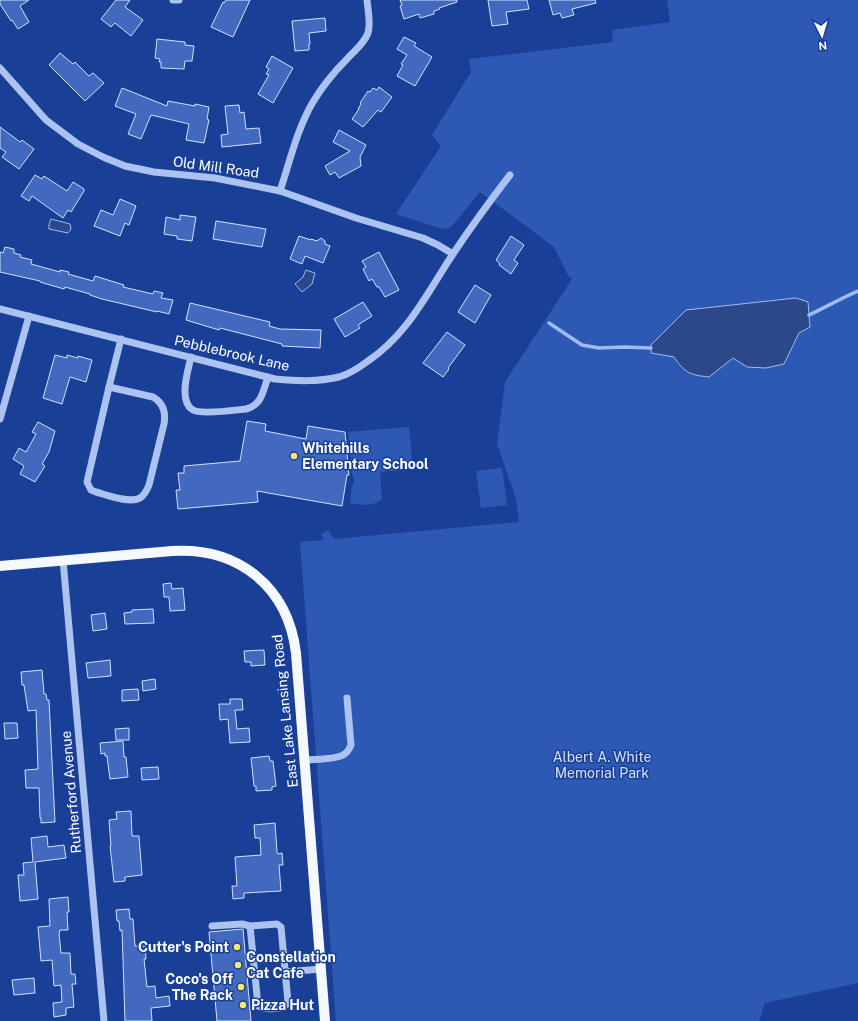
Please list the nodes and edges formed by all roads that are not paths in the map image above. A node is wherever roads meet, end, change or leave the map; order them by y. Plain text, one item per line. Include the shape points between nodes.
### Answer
1 (173, 0) edge
2 (179, 0) edge
3 (367, 0) edge
4 (0, 68) edge
5 (510, 175) dead end
6 (280, 191) junction
7 (453, 254) junction
8 (0, 308) edge
9 (29, 316) junction
10 (121, 339) junction
11 (191, 357) junction
12 (268, 377) junction
13 (110, 387) junction
14 (0, 419) edge
15 (63, 560) junction
16 (0, 566) edge
17 (347, 698) dead end
18 (304, 760) junction
19 (212, 926) dead end
20 (250, 926) junction
21 (320, 956) junction
22 (284, 959) junction
23 (321, 969) junction
24 (285, 972) junction
25 (104, 1021) edge
26 (325, 1021) edge

1 - 2 street
3 - 6 street via 370,20 368,33 362,44 337,70 313,103 300,130
4 - 6 street, Old Mill Road via 46,120 78,144 103,157 125,166 154,172 214,178
5 - 7 street, Pebblebrook Lane
6 - 7 street, Old Mill Road via 423,238
7 - 12 street, Pebblebrook Lane via 428,295 400,333 359,367 340,376 319,380 296,381
8 - 9 street, Pebblebrook Lane
9 - 10 street, Pebblebrook Lane
9 - 14 street
10 - 11 street, Pebblebrook Lane
10 - 13 street
11 - 12 street, Pebblebrook Lane
11 - 12 street via 185,392 186,400 194,411 252,408 262,397
13 - 13 street via 87,482 88,487 96,492 133,500 140,498 149,485 165,415 158,400 153,397
15 - 16 main road, East Lake Lansing Road
15 - 18 main road, East Lake Lansing Road via 198,551 228,558 254,573 276,597 292,629
15 - 25 street, Rutherford Avenue
17 - 18 street via 351,745 348,751 338,757
18 - 21 main road, East Lake Lansing Road
19 - 20 street
20 - 22 street via 280,925
20 - 24 street via 258,1006 264,1009 287,1005
21 - 22 street
21 - 23 main road, East Lake Lansing Road
22 - 24 street
23 - 24 street
23 - 26 main road, East Lake Lansing Road

